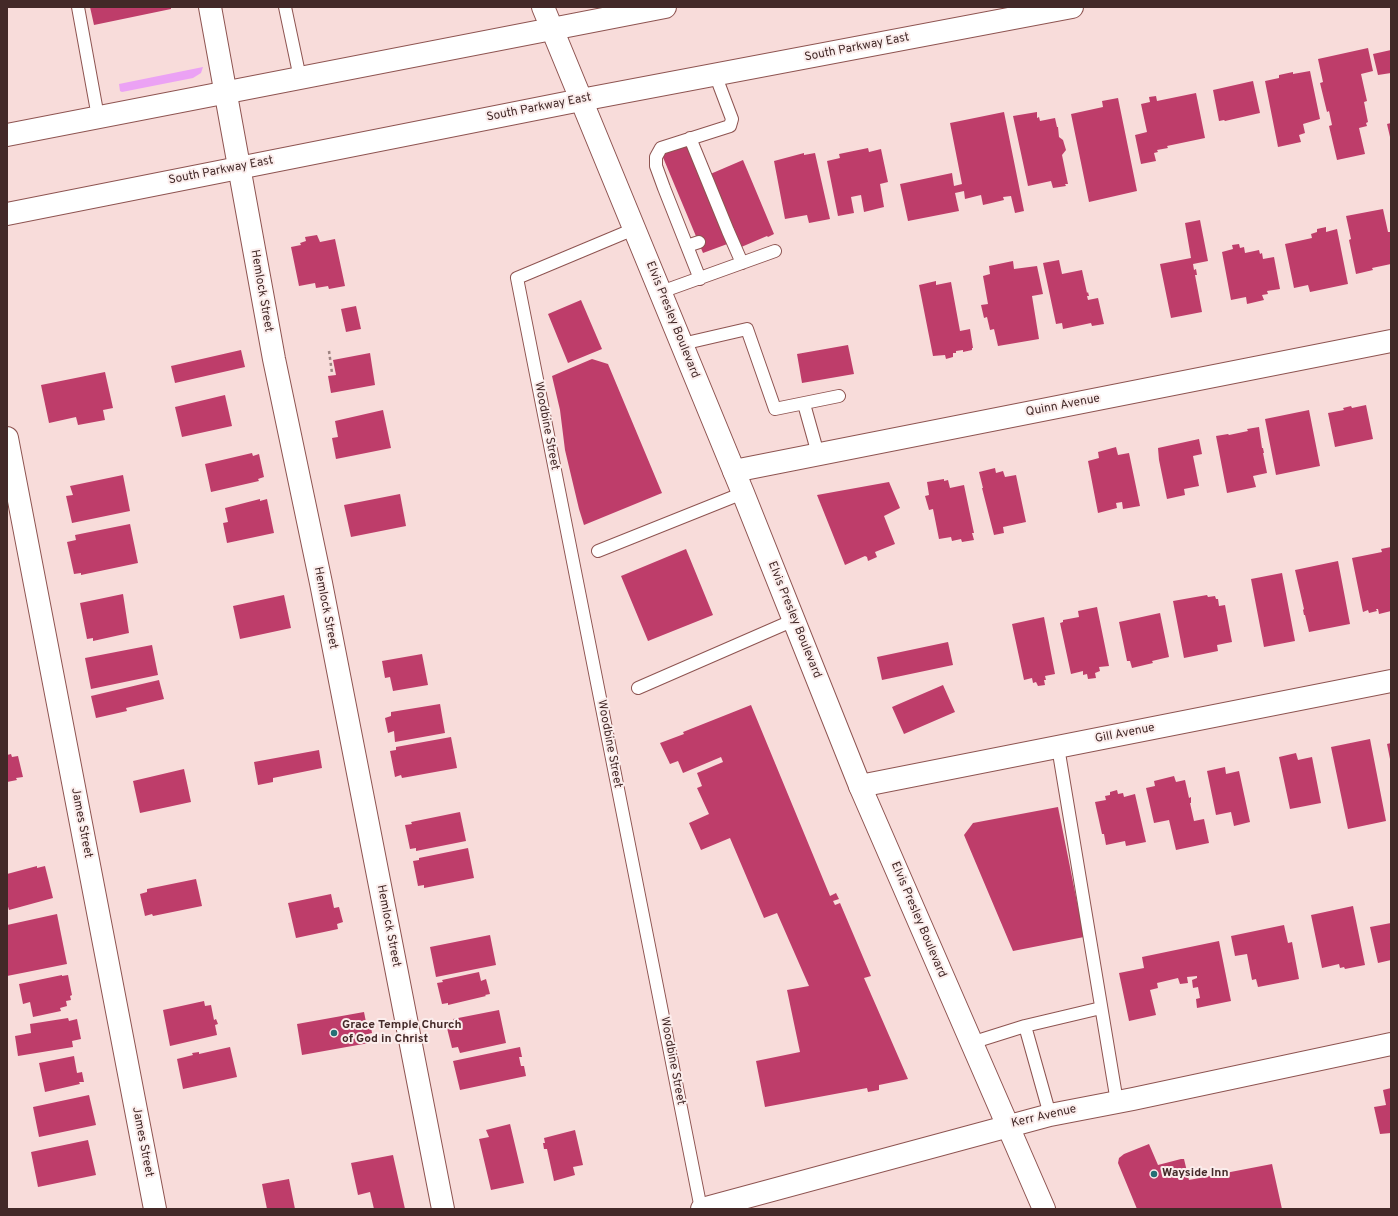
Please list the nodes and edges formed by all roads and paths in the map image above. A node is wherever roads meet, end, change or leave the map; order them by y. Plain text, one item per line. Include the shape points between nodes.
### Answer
1 (78, 7) edge
2 (210, 7) edge
3 (285, 7) edge
4 (543, 7) edge
5 (665, 7) edge
6 (1072, 7) edge
7 (551, 28) junction
8 (715, 74) junction
9 (300, 78) junction
10 (226, 92) junction
11 (581, 100) junction
12 (98, 117) junction
13 (7, 135) edge
14 (690, 138) junction
15 (239, 167) junction
16 (7, 214) edge
17 (634, 229) junction
18 (775, 251) dead end
19 (742, 263) junction
20 (700, 278) junction
21 (661, 292) junction
22 (1391, 341) edge
23 (682, 344) junction
24 (329, 351) dead end
25 (332, 373) dead end
26 (839, 396) dead end
27 (804, 404) junction
28 (7, 438) edge
29 (818, 454) junction
30 (734, 471) junction
31 (743, 493) junction
32 (598, 551) dead end
33 (794, 620) junction
34 (1391, 681) edge
35 (638, 688) dead end
36 (1058, 747) junction
37 (860, 786) junction
38 (1102, 1008) junction
39 (1025, 1026) junction
40 (971, 1043) junction
41 (1391, 1044) edge
42 (1117, 1102) junction
43 (1050, 1114) junction
44 (1006, 1125) junction
45 (155, 1209) edge
46 (443, 1209) edge
47 (701, 1209) edge
48 (1044, 1209) edge

1 - 12 lane
2 - 10 street, Hemlock Street
3 - 9 lane
4 - 7 street, Elvis Presley Boulevard
5 - 7 street
6 - 8 street, South Parkway East
7 - 9 street
7 - 11 street, Elvis Presley Boulevard
8 - 11 street, South Parkway East
8 - 14 lane via 732,119 730,126
9 - 10 street
10 - 12 street
10 - 15 street, Hemlock Street
11 - 15 street, South Parkway East
11 - 17 street, Elvis Presley Boulevard
12 - 13 street
14 - 19 lane via 726,232
14 - 20 lane via 661,148 656,157 656,166 669,186 693,244
15 - 16 street, South Parkway East
15 - 46 street, Hemlock Street via 274,359
17 - 21 street, Elvis Presley Boulevard
17 - 47 lane, Woodbine Street via 517,278
18 - 19 lane
19 - 20 lane
20 - 21 lane
21 - 23 street, Elvis Presley Boulevard
22 - 29 street, Quinn Avenue
23 - 27 lane via 747,329 775,409
23 - 30 street, Elvis Presley Boulevard
24 - 25 path
26 - 27 lane
27 - 29 lane
28 - 45 street, James Street
29 - 30 street, Quinn Avenue
30 - 31 street, Elvis Presley Boulevard
31 - 32 lane
31 - 33 street, Elvis Presley Boulevard
33 - 35 lane
33 - 37 street, Elvis Presley Boulevard
34 - 36 street, Gill Avenue
36 - 37 street, Gill Avenue
36 - 38 lane
37 - 40 street, Elvis Presley Boulevard
38 - 39 lane
38 - 42 lane
39 - 40 lane
39 - 43 lane
40 - 44 street, Elvis Presley Boulevard
41 - 42 street, Kerr Avenue
42 - 43 street, Kerr Avenue
43 - 44 street, Kerr Avenue
44 - 47 street, Kerr Avenue
44 - 48 street, Elvis Presley Boulevard

